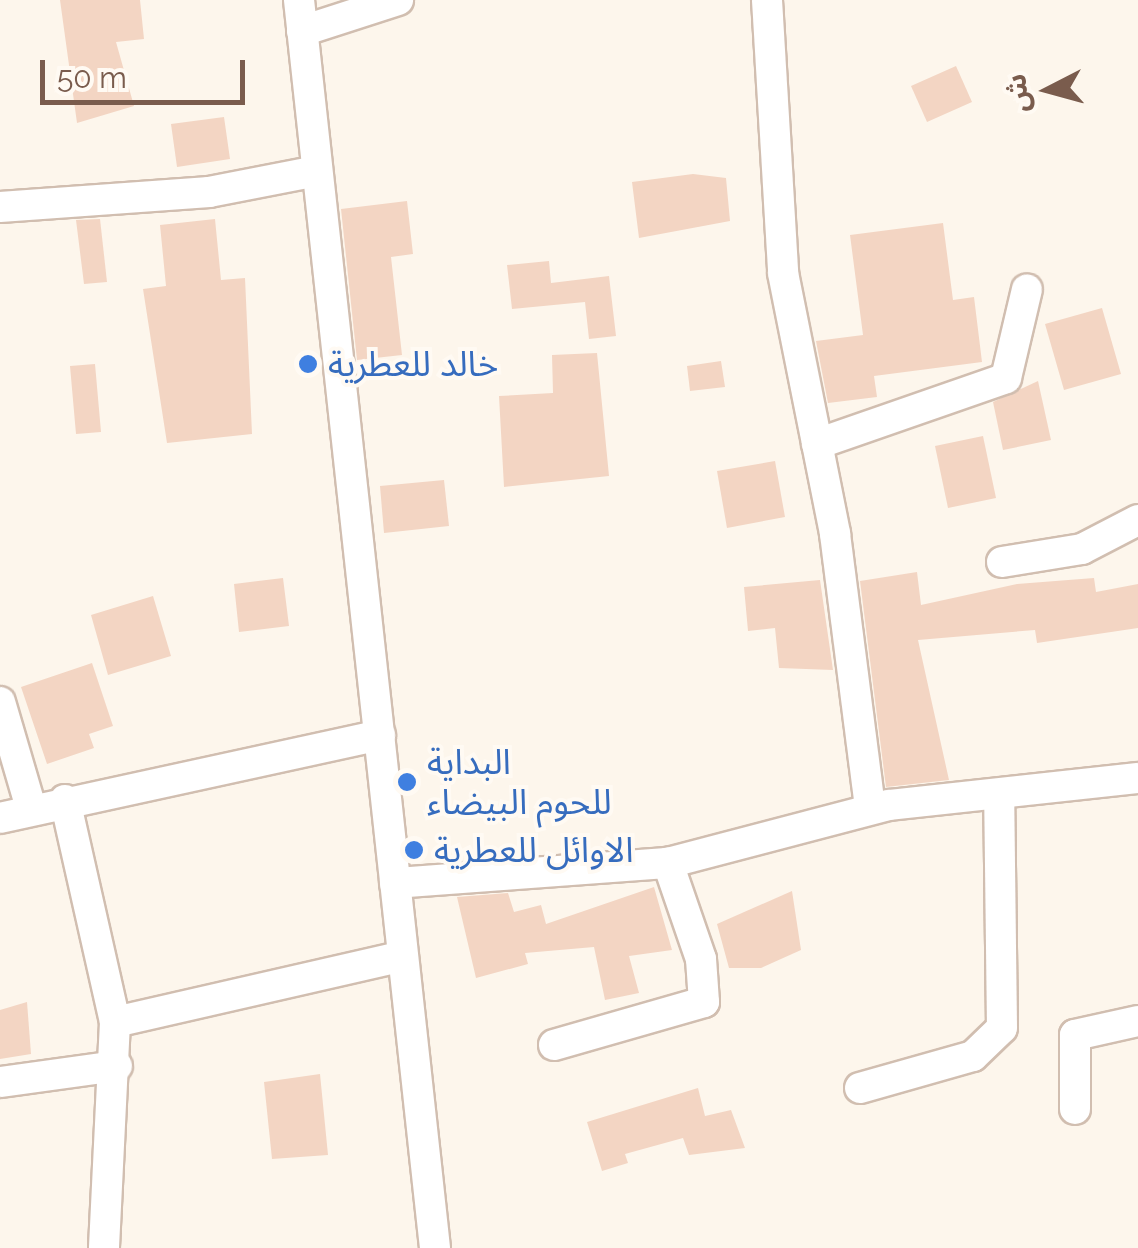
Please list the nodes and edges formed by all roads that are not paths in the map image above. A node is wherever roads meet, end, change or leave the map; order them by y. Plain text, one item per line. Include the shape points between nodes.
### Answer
1 (300, 0) edge
2 (398, 0) edge
3 (767, 0) edge
4 (302, 31) junction
5 (317, 171) junction
6 (0, 206) edge
7 (1027, 288) dead end
8 (818, 444) junction
9 (1138, 520) edge
10 (1002, 562) dead end
11 (0, 702) edge
12 (380, 735) junction
13 (1138, 778) edge
14 (999, 794) junction
15 (65, 800) junction
16 (31, 808) junction
17 (870, 809) junction
18 (0, 818) edge
19 (668, 863) junction
20 (395, 883) junction
21 (404, 956) junction
22 (1138, 1021) edge
23 (115, 1022) junction
24 (554, 1044) dead end
25 (117, 1066) junction
26 (0, 1082) edge
27 (860, 1088) dead end
28 (1075, 1108) dead end
29 (104, 1248) edge
30 (436, 1248) edge

1 - 4 street
2 - 4 street
3 - 8 street via 784,273
4 - 5 street
5 - 6 street via 209,192
5 - 12 street
7 - 8 street via 1006,378
8 - 17 street
9 - 10 street via 1082,549
11 - 16 street
12 - 15 street
12 - 20 street
13 - 14 street
14 - 17 street
14 - 27 street via 1002,1028 974,1056
15 - 16 street
15 - 23 street
16 - 18 street
17 - 19 street
19 - 20 street
19 - 24 street via 701,959 704,1002
20 - 21 street
21 - 23 street
21 - 30 street
22 - 28 street via 1075,1035
23 - 25 street
25 - 26 street
25 - 29 street

